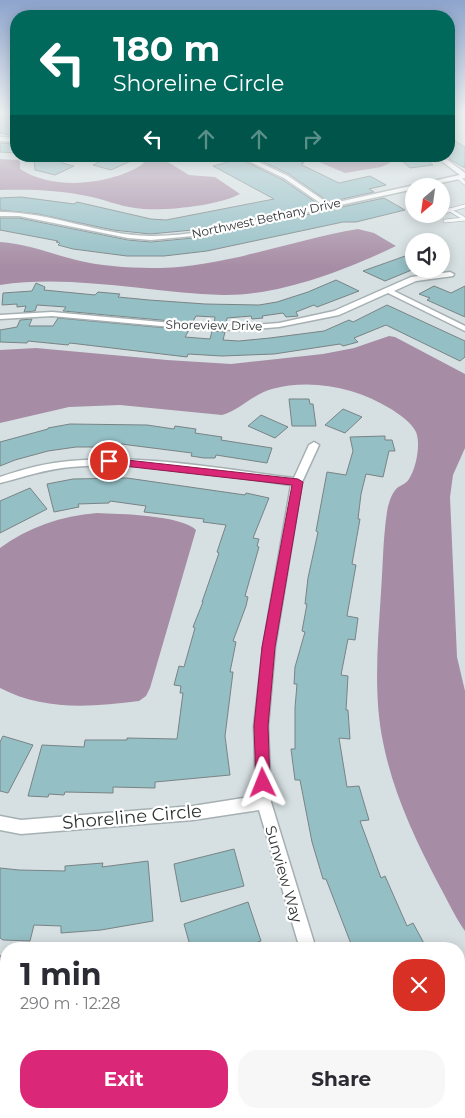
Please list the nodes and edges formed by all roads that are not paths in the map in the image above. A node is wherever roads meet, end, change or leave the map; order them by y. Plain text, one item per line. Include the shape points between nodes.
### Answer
1 (261, 165) edge
2 (449, 165) edge
3 (463, 176) edge
4 (450, 179) edge
5 (465, 183) edge
6 (405, 189) edge
7 (328, 206) junction
8 (465, 206) edge
9 (450, 210) joint
10 (0, 214) edge
11 (465, 219) edge
12 (450, 221) edge
13 (421, 278) edge
14 (389, 291) junction
15 (0, 317) edge
16 (465, 329) edge
17 (314, 445) dead end
18 (0, 480) edge
19 (298, 482) junction
20 (264, 802) junction
21 (0, 823) edge
22 (305, 942) edge

1 - 7 street via 286,177
2 - 3 street
3 - 4 street
3 - 5 lane
6 - 7 street, Northwest Bethany Drive
7 - 10 street, Northwest Bethany Drive via 203,234 152,238 19,214
8 - 9 lane
9 - 11 lane
11 - 12 lane
13 - 14 street, Shoreview Drive
14 - 15 street, Shoreview Drive via 336,313 279,325 242,328 194,327 52,314
14 - 16 street
17 - 19 street, Sunview Way
18 - 19 street via 18,473 62,465 109,461
19 - 20 street, Sunview Way via 268,647 261,726
20 - 21 street, Shoreline Circle via 193,813 21,827
20 - 22 street, Sunview Way

